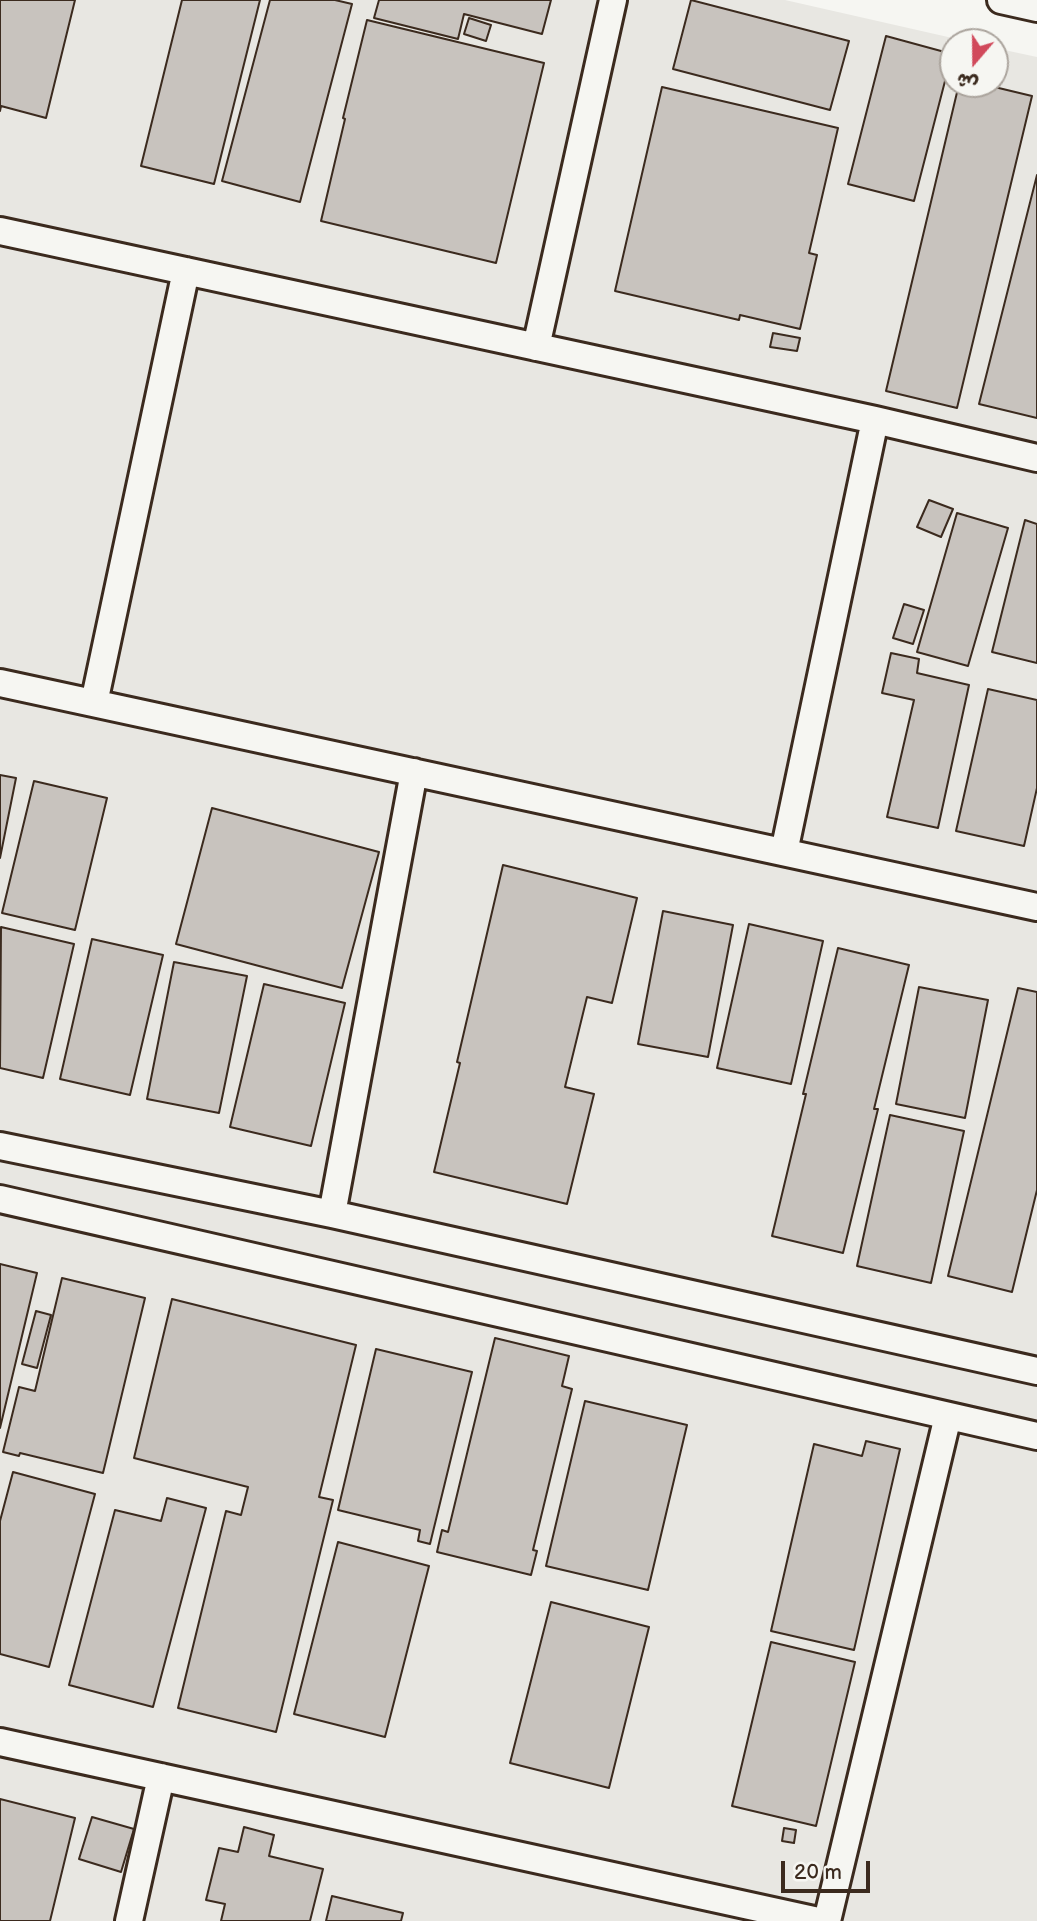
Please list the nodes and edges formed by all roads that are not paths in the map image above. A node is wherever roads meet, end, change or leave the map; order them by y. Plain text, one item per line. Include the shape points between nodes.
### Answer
1 (613, 0) edge
2 (1001, 0) edge
3 (1037, 8) edge
4 (0, 230) edge
5 (186, 271) junction
6 (536, 347) junction
7 (875, 420) junction
8 (1037, 458) edge
9 (0, 682) edge
10 (94, 703) junction
11 (414, 772) junction
12 (784, 852) junction
13 (1037, 907) edge
14 (0, 1146) edge
15 (0, 1199) edge
16 (332, 1214) junction
17 (1037, 1371) edge
18 (948, 1416) junction
19 (1037, 1436) edge
20 (0, 1742) edge
21 (161, 1777) junction
22 (129, 1921) edge
23 (818, 1921) edge
24 (827, 1921) edge

1 - 6 street
2 - 3 street
4 - 5 street
5 - 6 street
5 - 10 street
6 - 7 street
7 - 8 street
7 - 12 street
9 - 10 street
10 - 11 street
11 - 12 street
11 - 16 street
12 - 13 street
14 - 16 street
15 - 18 street
16 - 17 street
18 - 19 street
18 - 24 street
20 - 21 street
21 - 22 street
21 - 23 street

